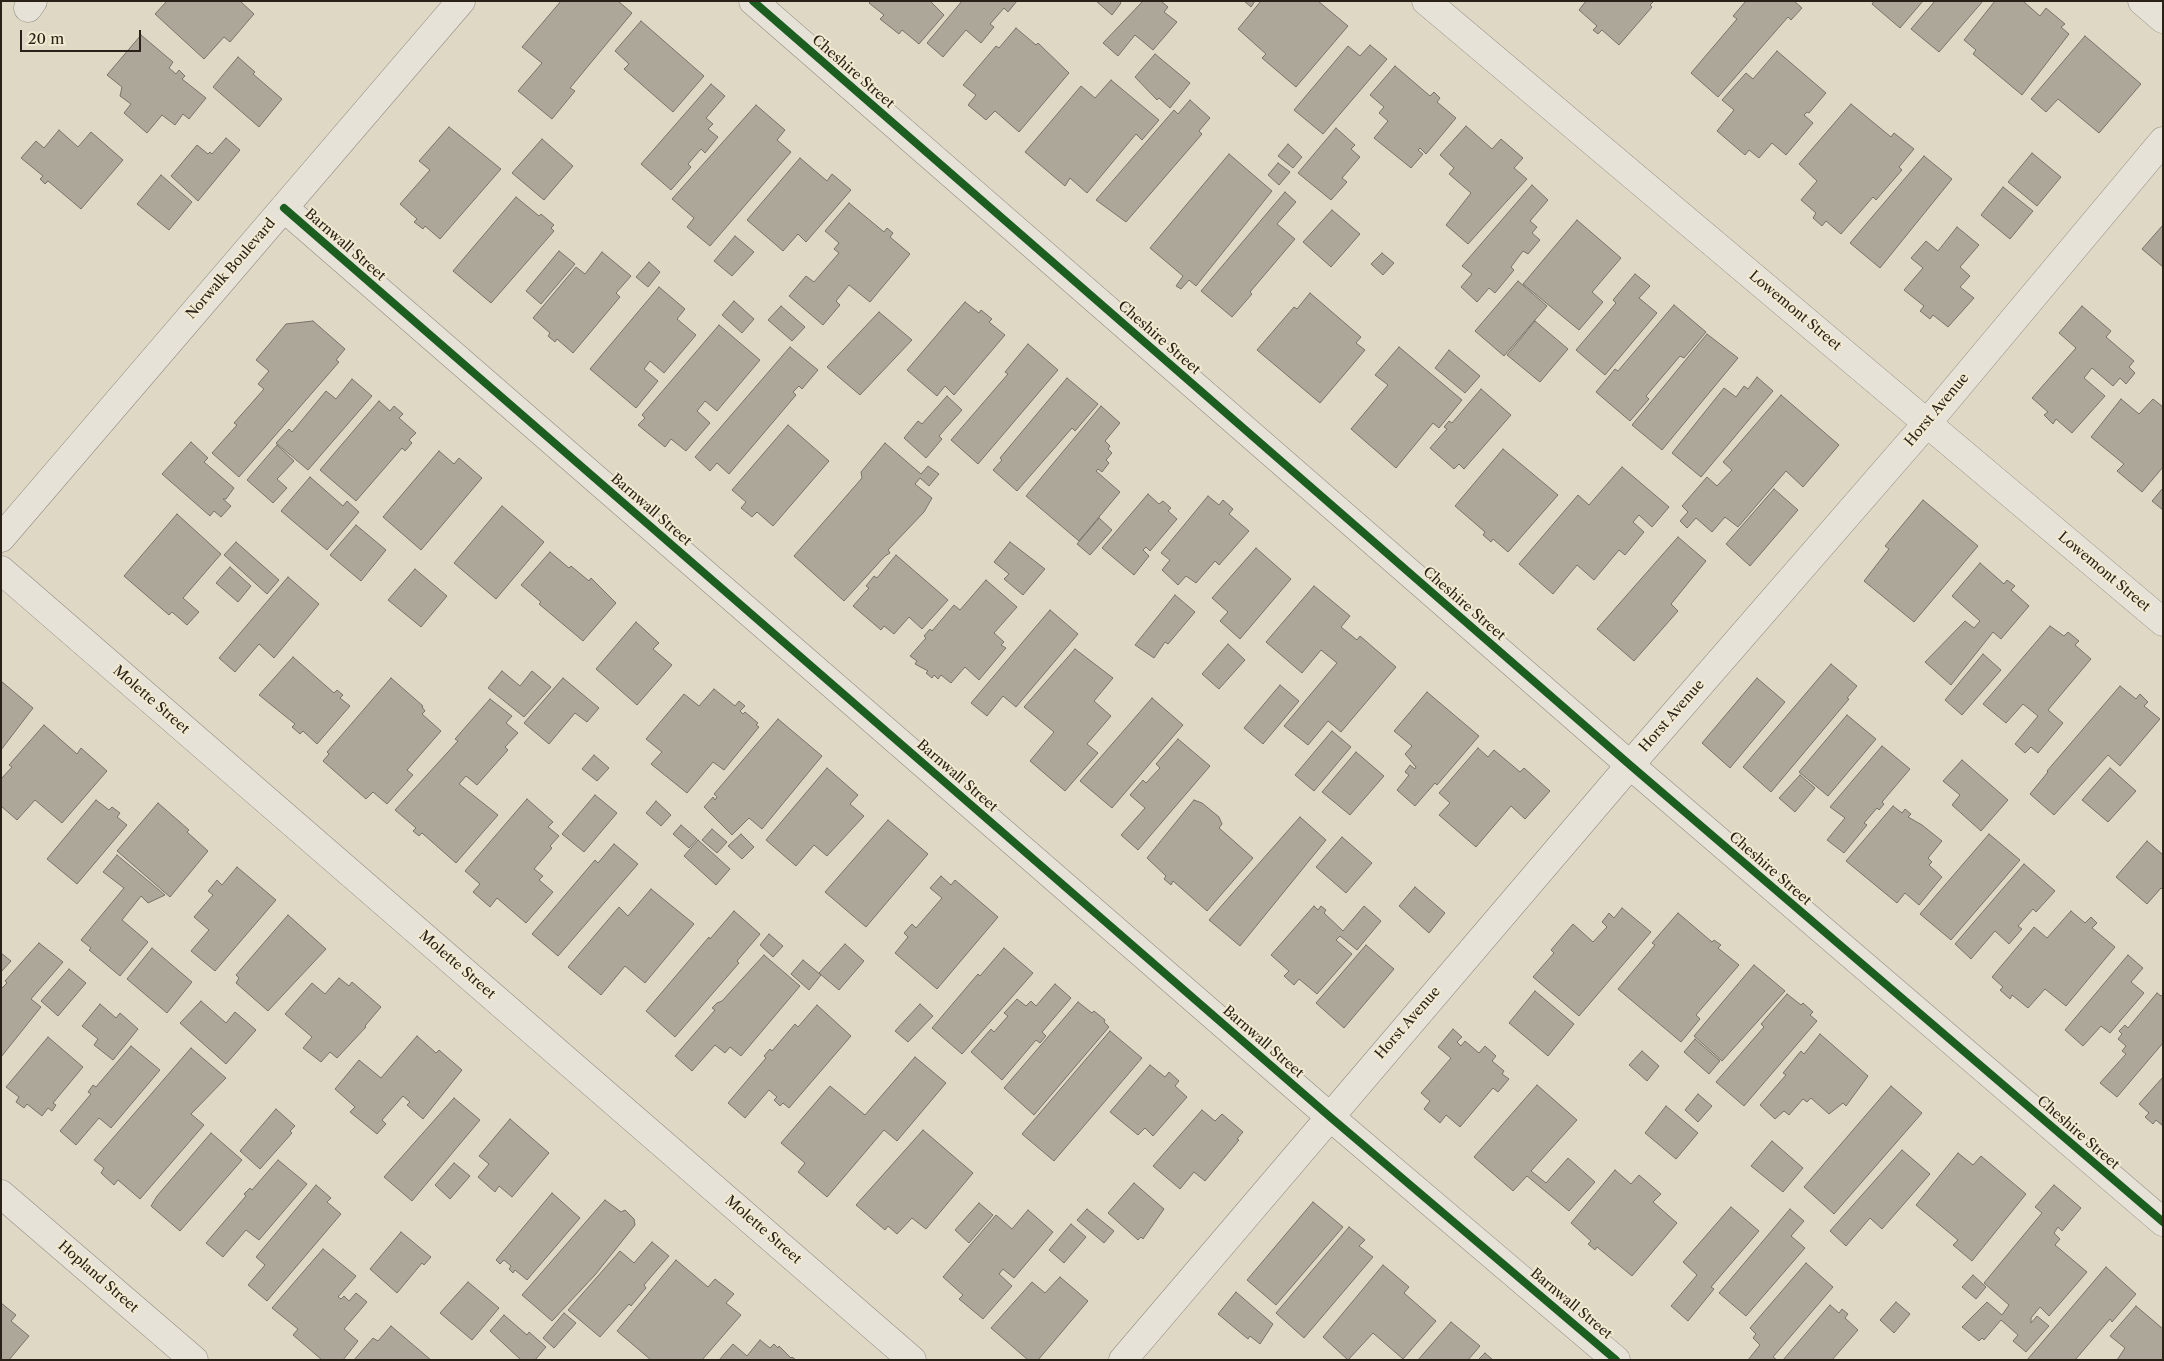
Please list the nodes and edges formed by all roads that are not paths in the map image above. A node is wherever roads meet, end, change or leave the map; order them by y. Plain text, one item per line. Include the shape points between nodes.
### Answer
1 (461, 1) edge
2 (753, 1) edge
3 (1426, 1) edge
4 (2142, 1) edge
5 (2163, 19) edge
6 (2163, 141) edge
7 (284, 208) junction
8 (1928, 422) junction
9 (1, 538) edge
10 (1, 570) edge
11 (2163, 622) edge
12 (1630, 765) junction
13 (1329, 1116) junction
14 (1, 1194) edge
15 (2163, 1222) edge
16 (176, 1354) edge
17 (912, 1360) edge
18 (1123, 1360) edge
19 (1616, 1360) edge

1 - 7 street, Norwalk Boulevard
2 - 12 street, Cheshire Street
3 - 8 street, Lowemont Street
4 - 5 street
6 - 8 street, Horst Avenue
7 - 9 street, Norwalk Boulevard
7 - 13 street, Barnwall Street
8 - 11 street, Lowemont Street
8 - 12 street, Horst Avenue
10 - 17 street, Molette Street
12 - 13 street, Horst Avenue
12 - 15 street, Cheshire Street
13 - 18 street, Horst Avenue
13 - 19 street, Barnwall Street
14 - 16 street, Hopland Street

